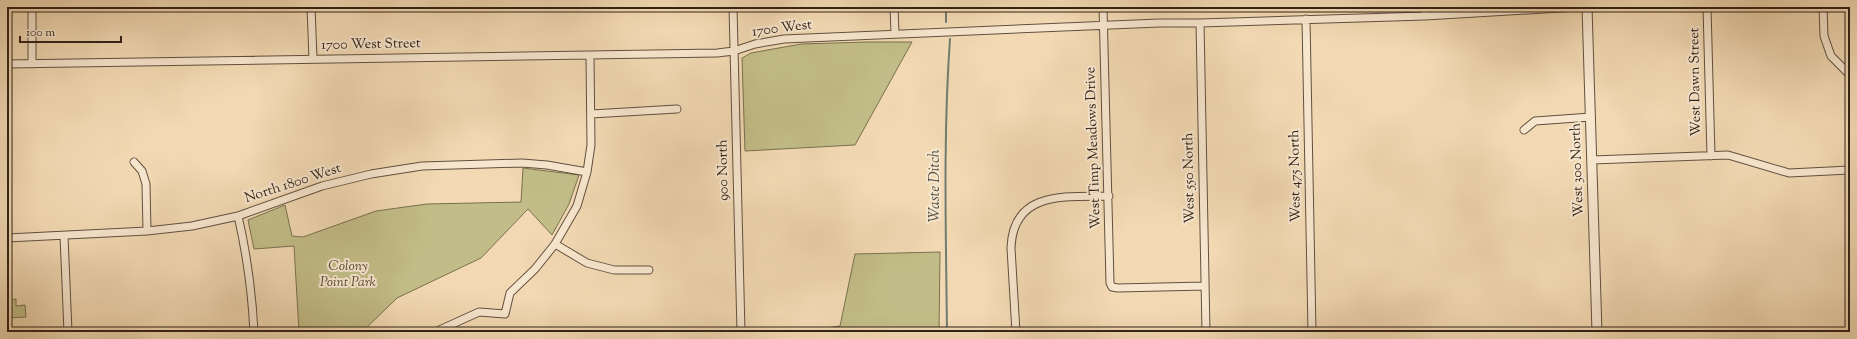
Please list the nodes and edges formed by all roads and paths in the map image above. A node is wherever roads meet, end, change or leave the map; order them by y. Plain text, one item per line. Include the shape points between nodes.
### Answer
1 (32, 7) edge
2 (311, 7) edge
3 (733, 7) edge
4 (894, 7) edge
5 (1103, 7) edge
6 (1424, 7) edge
7 (1577, 7) edge
8 (1587, 7) edge
9 (1707, 7) edge
10 (1823, 7) edge
11 (1425, 16) junction
12 (1306, 20) junction
13 (1200, 23) junction
14 (1104, 25) junction
15 (895, 34) junction
16 (734, 51) junction
17 (590, 56) junction
18 (313, 59) junction
19 (7, 64) edge
20 (32, 64) junction
21 (1850, 75) edge
22 (677, 109) dead end
23 (591, 114) junction
24 (1591, 117) junction
25 (1524, 130) dead end
26 (1711, 156) junction
27 (1592, 160) junction
28 (134, 162) dead end
29 (1850, 170) edge
30 (587, 172) junction
31 (1108, 196) junction
32 (238, 216) junction
33 (147, 232) junction
34 (64, 236) junction
35 (7, 238) edge
36 (555, 244) junction
37 (649, 270) dead end
38 (1205, 286) junction
39 (68, 332) edge
40 (254, 332) edge
41 (435, 332) edge
42 (741, 332) edge
43 (1016, 332) edge
44 (1206, 332) edge
45 (1312, 332) edge
46 (1597, 332) edge

1 - 20 street
2 - 18 street
3 - 16 street, 900 North
4 - 15 street
5 - 14 street, West Timp Meadows Drive
6 - 11 street
7 - 11 street, 1700 West
8 - 24 street, West 300 North
9 - 26 street, West Dawn Street
10 - 21 street via 1824,36 1831,56
11 - 12 street, 1700 West
12 - 13 street, 1700 West
12 - 45 street, West 475 North
13 - 14 street, 1700 West
13 - 38 street, West 550 North
14 - 15 street, 1700 West
14 - 31 street, West Timp Meadows Drive
15 - 16 street, 1700 West via 784,39
16 - 17 street, 1700 West Street via 717,54
16 - 42 street, 900 North
17 - 18 street, 1700 West Street
17 - 23 street
18 - 20 street, 1700 West Street
19 - 20 street, 1700 West Street
22 - 23 street
23 - 30 street via 591,144
24 - 25 street via 1535,120
24 - 27 street, West 300 North
26 - 27 street
26 - 29 street via 1728,155 1789,173
27 - 46 street, West 300 North
28 - 33 street via 142,171 146,184
30 - 32 street, North 1800 West via 522,163 422,166 371,174 322,186
30 - 36 street via 577,206
31 - 38 street, West Timp Meadows Drive via 1112,287
31 - 43 street via 1052,198 1036,203 1022,214 1012,237
32 - 33 street, North 1800 West
32 - 40 street via 246,251
33 - 34 street, North 1800 West
34 - 35 street, North 1800 West
34 - 39 street
36 - 37 street via 587,263 614,270
36 - 41 street via 535,269 510,293 505,314 479,312
38 - 44 street, West 550 North

